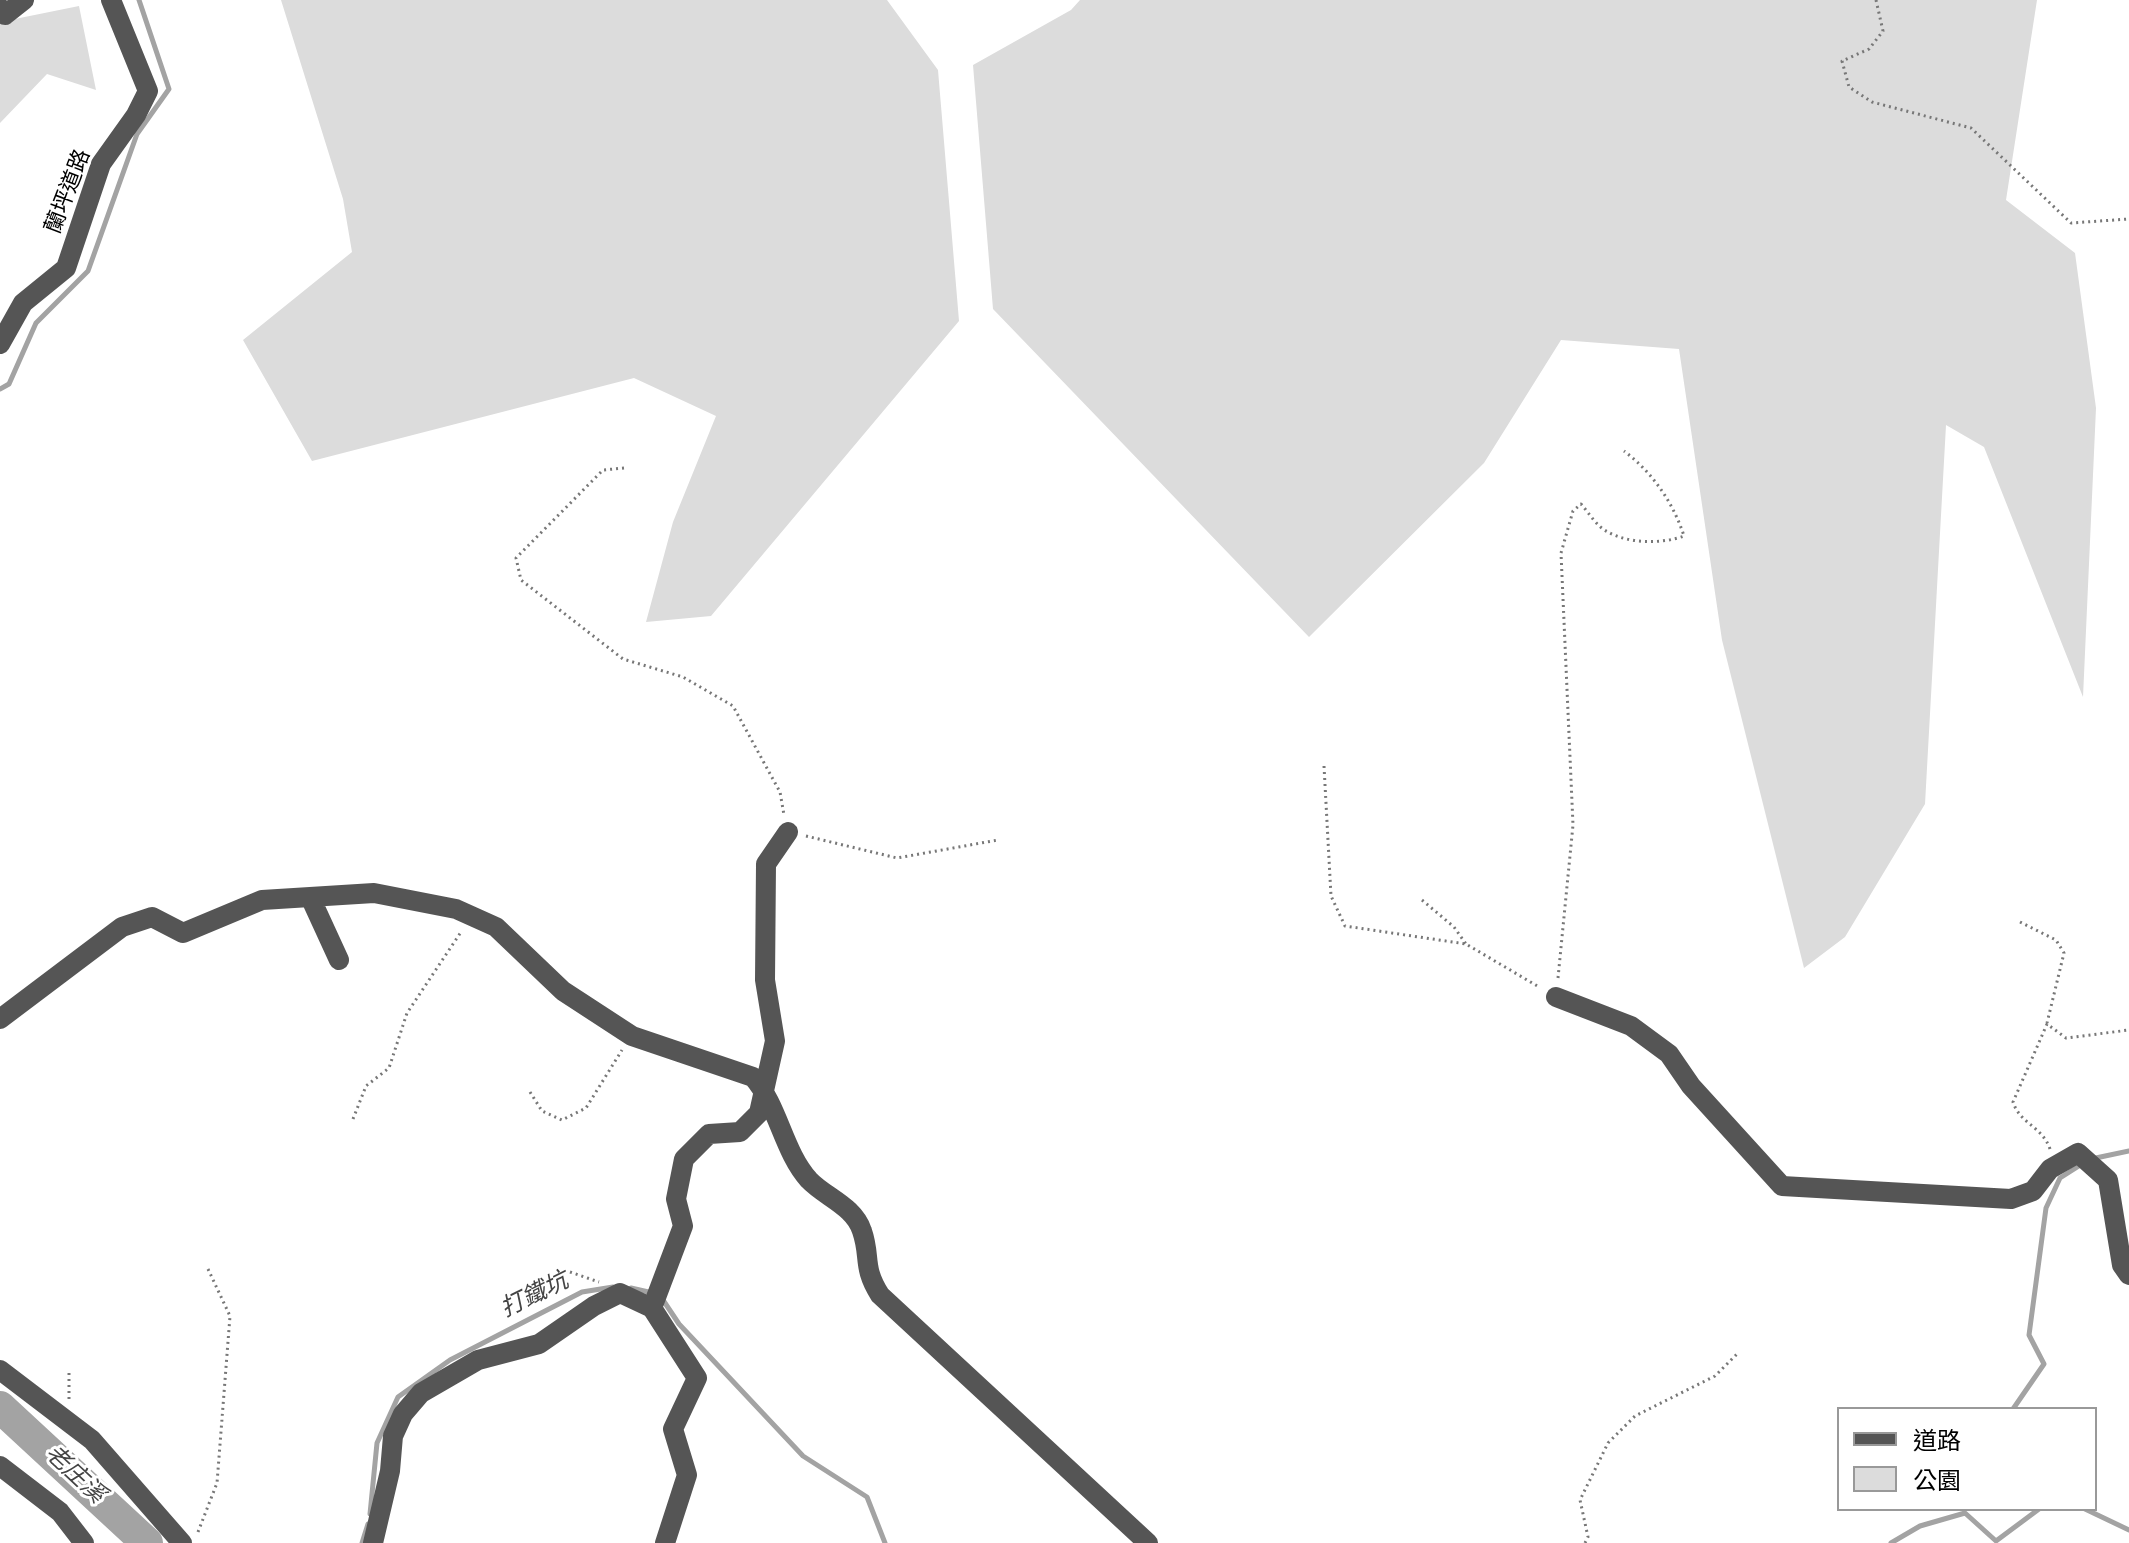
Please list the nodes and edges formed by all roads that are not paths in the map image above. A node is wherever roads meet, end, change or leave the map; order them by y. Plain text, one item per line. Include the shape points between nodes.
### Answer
1 (24, 0) edge
2 (111, 0) edge
3 (0, 8) edge
4 (0, 344) edge
5 (788, 832) road end
6 (311, 899) junction
7 (339, 960) dead end
8 (1556, 997) road end
9 (0, 1019) edge
10 (766, 1092) junction
11 (2129, 1275) edge
12 (652, 1308) junction
13 (0, 1370) edge
14 (0, 1466) edge
15 (84, 1543) edge
16 (182, 1543) edge
17 (373, 1543) edge
18 (665, 1543) edge
19 (1148, 1543) edge

1 - 3 street via 5,15
2 - 4 street, 蘭坪道路 via 148,91 101,164 66,268 23,303
5 - 10 street via 766,864 765,980 775,1041
6 - 7 street
6 - 9 street via 262,900 183,933 152,917 122,927
6 - 10 street via 374,893 456,909 496,927 563,991 632,1036 753,1077
8 - 11 street via 1631,1026 1669,1054 1691,1086 1782,1186 2011,1199 2033,1191 2055,1166 2078,1153 2108,1180 2122,1265
10 - 12 street via 759,1113 740,1132 709,1134 684,1159 676,1199 683,1226
10 - 19 street via 808,1179 862,1229 868,1275 880,1295
12 - 17 street via 620,1293 539,1344 478,1360 421,1393 393,1436
12 - 18 street via 697,1378 673,1429 687,1475
13 - 16 street via 92,1440
14 - 15 street via 60,1512

